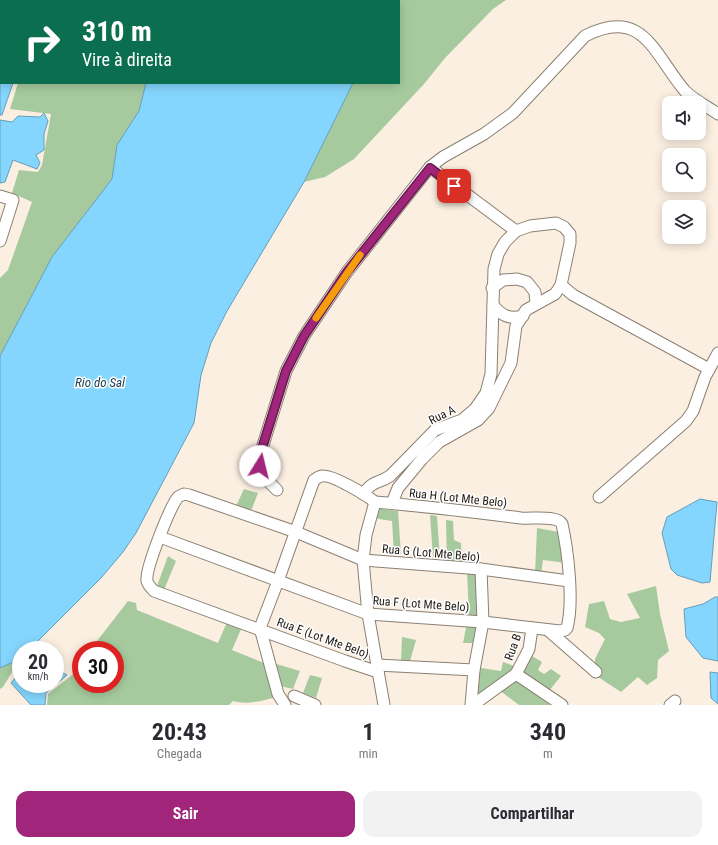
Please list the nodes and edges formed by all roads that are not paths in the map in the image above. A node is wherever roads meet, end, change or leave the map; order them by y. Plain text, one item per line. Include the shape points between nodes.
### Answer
1 (718, 114) edge
2 (430, 168) junction
3 (0, 196) edge
4 (516, 231) junction
5 (0, 242) edge
6 (561, 285) junction
7 (492, 288) junction
8 (536, 304) junction
9 (493, 305) junction
10 (509, 319) junction
11 (493, 326) junction
12 (718, 353) edge
13 (709, 369) junction
14 (384, 480) junction
15 (398, 488) junction
16 (277, 490) dead end
17 (363, 494) junction
18 (599, 497) dead end
19 (375, 502) junction
20 (392, 503) junction
21 (296, 532) junction
22 (160, 537) junction
23 (363, 560) junction
24 (481, 570) junction
25 (278, 581) junction
26 (569, 581) junction
27 (368, 614) junction
28 (483, 622) junction
29 (260, 628) junction
30 (532, 628) junction
31 (549, 631) junction
32 (377, 669) junction
33 (474, 670) junction
34 (596, 672) dead end
35 (516, 674) junction
36 (294, 696) dead end
37 (284, 705) edge
38 (315, 705) edge
39 (384, 705) edge
40 (472, 705) edge
41 (562, 705) edge

1 - 2 street via 687,93 648,40 635,30 615,26 598,29 585,36 513,113
2 - 4 street
2 - 16 street via 347,272 304,336 286,371 259,458 261,474
3 - 5 street via 13,200
4 - 6 street via 530,226 556,223 570,234
4 - 7 street, Rua A via 498,254
6 - 8 street via 555,294
6 - 13 street via 573,295
7 - 8 street via 503,280 517,279 527,282 534,292
7 - 9 street, Rua A
8 - 10 street via 526,310 523,316
9 - 10 street
9 - 11 street, Rua A
10 - 11 street
10 - 15 street, Rua A via 511,362 488,408 478,420 439,442
11 - 14 street, Rua A via 492,374 486,393 475,409 462,420 435,430
12 - 13 street
13 - 18 street via 693,411 686,421
14 - 15 street
14 - 17 street, Rua A via 370,484
15 - 20 street, Rua A
17 - 19 street
17 - 21 street via 330,477 321,476 314,480
19 - 20 street, Rua H (Lot Mte Belo)
19 - 23 street via 366,535
20 - 26 street, Rua H (Lot Mte Belo) via 560,520 563,526
21 - 22 street, Rua G (Lot Mte Belo) via 184,494 174,503
21 - 23 street, Rua G (Lot Mte Belo)
21 - 25 street
22 - 25 street, Rua F (Lot Mte Belo)
22 - 29 street, Rua E (Lot Mte Belo) via 148,572 148,584 154,591
23 - 24 street, Rua G (Lot Mte Belo)
23 - 27 street
24 - 26 street, Rua G (Lot Mte Belo)
24 - 28 street
25 - 27 street, Rua F (Lot Mte Belo)
25 - 29 street
26 - 31 street, Rua F (Lot Mte Belo) via 570,605 566,630
27 - 28 street, Rua F (Lot Mte Belo)
27 - 32 street
28 - 30 street, Rua F (Lot Mte Belo)
28 - 33 street
29 - 32 street, Rua E (Lot Mte Belo) via 345,661
29 - 37 street via 278,694
30 - 31 street, Rua F (Lot Mte Belo)
30 - 35 street, Rua B via 529,649
31 - 34 street
32 - 33 street, Rua E (Lot Mte Belo)
32 - 39 street
33 - 40 street
35 - 40 street
35 - 41 street
36 - 38 street

